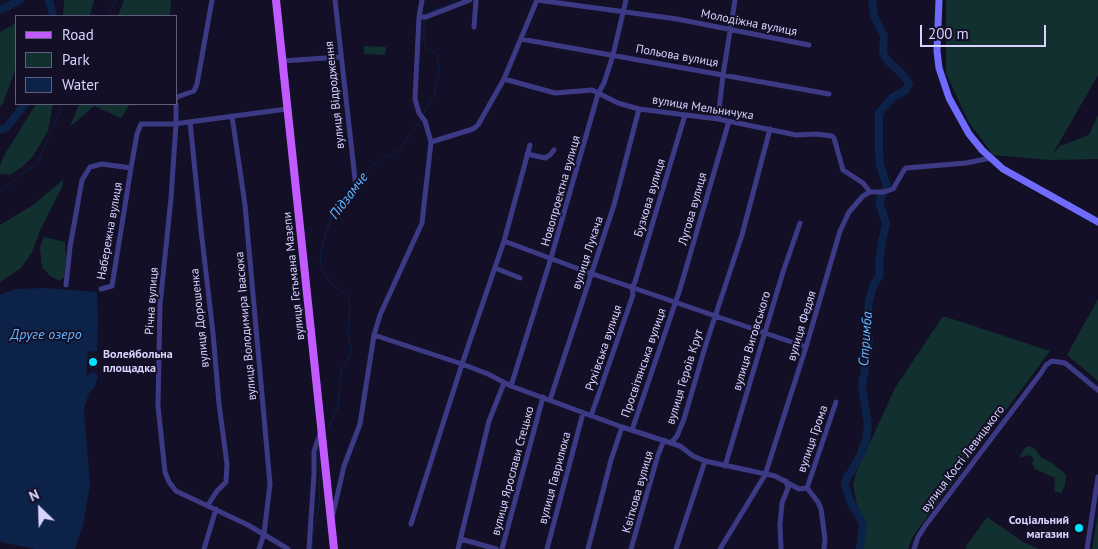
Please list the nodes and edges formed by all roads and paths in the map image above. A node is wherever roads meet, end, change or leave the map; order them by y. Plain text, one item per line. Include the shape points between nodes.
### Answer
1 (212, 0) edge
2 (276, 0) edge
3 (335, 0) edge
4 (422, 0) edge
5 (470, 0) edge
6 (476, 0) edge
7 (537, 0) edge
8 (626, 0) edge
9 (735, 0) edge
10 (939, 0) edge
11 (623, 11) junction
12 (422, 17) junction
13 (474, 27) dead end
14 (730, 29) junction
15 (521, 39) junction
16 (809, 45) dead end
17 (613, 55) junction
18 (340, 57) junction
19 (282, 61) junction
20 (722, 75) junction
21 (504, 79) junction
22 (598, 94) junction
23 (829, 94) dead end
24 (178, 97) edge
25 (176, 105) edge
26 (287, 109) junction
27 (639, 109) junction
28 (685, 115) junction
29 (232, 116) junction
30 (718, 119) junction
31 (729, 121) junction
32 (190, 122) junction
33 (176, 124) junction
34 (770, 129) junction
35 (431, 142) junction
36 (530, 145) dead end
37 (554, 150) dead end
38 (527, 154) junction
39 (991, 158) junction
40 (131, 168) junction
41 (356, 188) dead end
42 (870, 192) junction
43 (800, 222) dead end
44 (1098, 222) edge
45 (504, 241) junction
46 (551, 258) junction
47 (495, 268) junction
48 (592, 273) junction
49 (520, 278) dead end
50 (66, 285) dead end
51 (632, 287) junction
52 (101, 289) dead end
53 (676, 302) junction
54 (715, 315) junction
55 (766, 334) junction
56 (374, 335) junction
57 (806, 347) junction
58 (462, 364) junction
59 (504, 382) junction
60 (511, 386) junction
61 (1098, 390) edge
62 (542, 398) junction
63 (550, 400) junction
64 (836, 402) dead end
65 (582, 413) junction
66 (591, 416) junction
67 (622, 427) junction
68 (321, 430) junction
69 (632, 430) junction
70 (664, 440) junction
71 (671, 443) junction
72 (705, 461) junction
73 (725, 466) junction
74 (765, 474) junction
75 (1098, 477) edge
76 (785, 480) junction
77 (807, 488) junction
78 (208, 505) junction
79 (216, 509) junction
80 (331, 522) junction
81 (411, 524) dead end
82 (264, 534) junction
83 (461, 539) junction
84 (204, 549) edge
85 (260, 549) edge
86 (288, 549) edge
87 (309, 549) edge
88 (334, 549) edge
89 (458, 549) edge
90 (496, 549) edge
91 (502, 549) edge
92 (547, 549) edge
93 (588, 549) edge
94 (632, 549) edge
95 (676, 549) edge
96 (720, 549) edge
97 (781, 549) edge
98 (824, 549) edge
99 (914, 549) edge
100 (1087, 549) edge

1 - 24 street via 197,84 194,90
2 - 19 main road, вулиця Гетьмана Мазепи
3 - 18 street, вулиця Відродження
4 - 12 street
5 - 12 street
6 - 13 street
7 - 11 street, Молодіжна вулиця
7 - 15 street
8 - 11 street, Новопроектна вулиця
9 - 14 street
10 - 39 main road via 937,51 944,84 957,116
11 - 14 street, Молодіжна вулиця
11 - 17 street, Новопроектна вулиця
12 - 35 street via 415,99
14 - 16 street, Молодіжна вулиця
14 - 20 street
15 - 17 street, Польова вулиця
15 - 21 street
17 - 20 street, Польова вулиця
17 - 22 street, Новопроектна вулиця
18 - 19 street
18 - 41 street, вулиця Відродження
19 - 26 main road, вулиця Гетьмана Мазепи
20 - 23 street, Польова вулиця
20 - 30 street
21 - 22 street, вулиця Мельничука via 555,93 592,90
21 - 35 street via 478,125
22 - 27 street, вулиця Мельничука
22 - 46 street, Новопроектна вулиця
25 - 33 street, Річна вулиця
26 - 29 street
26 - 68 main road, вулиця Гетьмана Мазепи
27 - 28 street, вулиця Мельничука
27 - 48 street, вулиця Лукача
28 - 30 street, вулиця Мельничука
28 - 51 street, Бузкова вулиця
29 - 32 street
29 - 82 street, вулиця Володимира Івасюка via 244,205 270,484
30 - 31 street, вулиця Мельничука
31 - 34 street, вулиця Мельничука
31 - 53 street, Лугова вулиця
32 - 33 street
32 - 78 street, вулиця Дорошенка via 227,464 226,482
33 - 40 street, Набережна вулиця via 141,124 136,134
33 - 78 street, Річна вулиця via 160,305 158,406 165,472 169,482 176,491
34 - 42 street, вулиця Мельничука via 796,135 832,136 843,170
34 - 54 street, вулиця Героїв Крут via 747,219
35 - 56 street via 422,223
36 - 38 street
37 - 38 street via 545,158
38 - 45 street
39 - 42 street via 906,168 896,187 884,192
39 - 44 main road via 1003,169
40 - 50 street, Набережна вулиця via 102,164 90,167 82,180
40 - 52 street, Набережна вулиця via 112,286
42 - 57 street, вулиця Федяя via 862,196 849,212 840,231
43 - 55 street, вулиця Виговського
45 - 46 street
45 - 47 street
46 - 48 street
46 - 60 street, Новопроектна вулиця
47 - 49 street
47 - 58 street
48 - 51 street
48 - 63 street, вулиця Лукача
51 - 53 street
51 - 66 street, Рухівська вулиця via 633,295
53 - 54 street
53 - 69 street, Просвітянська вулиця
54 - 55 street
54 - 71 street, вулиця Героїв Крут via 684,419
55 - 57 street
55 - 73 street, вулиця Виговського
56 - 58 street, вулиця Грома
56 - 80 street via 360,424 344,466
57 - 74 street, вулиця Федяя
58 - 59 street, вулиця Грома
58 - 81 street
59 - 60 street, вулиця Грома
59 - 83 street via 489,421
60 - 62 street, вулиця Грома
61 - 99 street, вулиця Кості Левицького via 1065,363 1052,361 1046,365 925,526
62 - 63 street, вулиця Грома
62 - 91 street, вулиця Ярослави Стецько
63 - 65 street, вулиця Грома
64 - 77 street, вулиця Грома
65 - 66 street, вулиця Грома
65 - 92 street, вулиця Гаврилюка
66 - 67 street, вулиця Грома
67 - 69 street, вулиця Грома
67 - 93 street
68 - 80 main road, вулиця Гетьмана Мазепи
68 - 87 street via 314,451
69 - 70 street, вулиця Грома
70 - 71 street, вулиця Грома
70 - 94 street, Квіткова вулиця
71 - 72 street, вулиця Грома
72 - 73 street, вулиця Грома
72 - 95 street
73 - 74 street, вулиця Грома
74 - 76 street, вулиця Грома
74 - 96 street, вулиця Федяя
75 - 100 street
76 - 77 street, вулиця Грома via 799,489
76 - 97 street via 788,488 782,503
77 - 98 street via 821,509
78 - 79 street, Річна вулиця
79 - 82 street, Річна вулиця
79 - 84 street
80 - 88 main road, вулиця Гетьмана Мазепи
82 - 85 street, вулиця Володимира Івасюка
82 - 86 street, Річна вулиця
83 - 89 street
83 - 90 street

